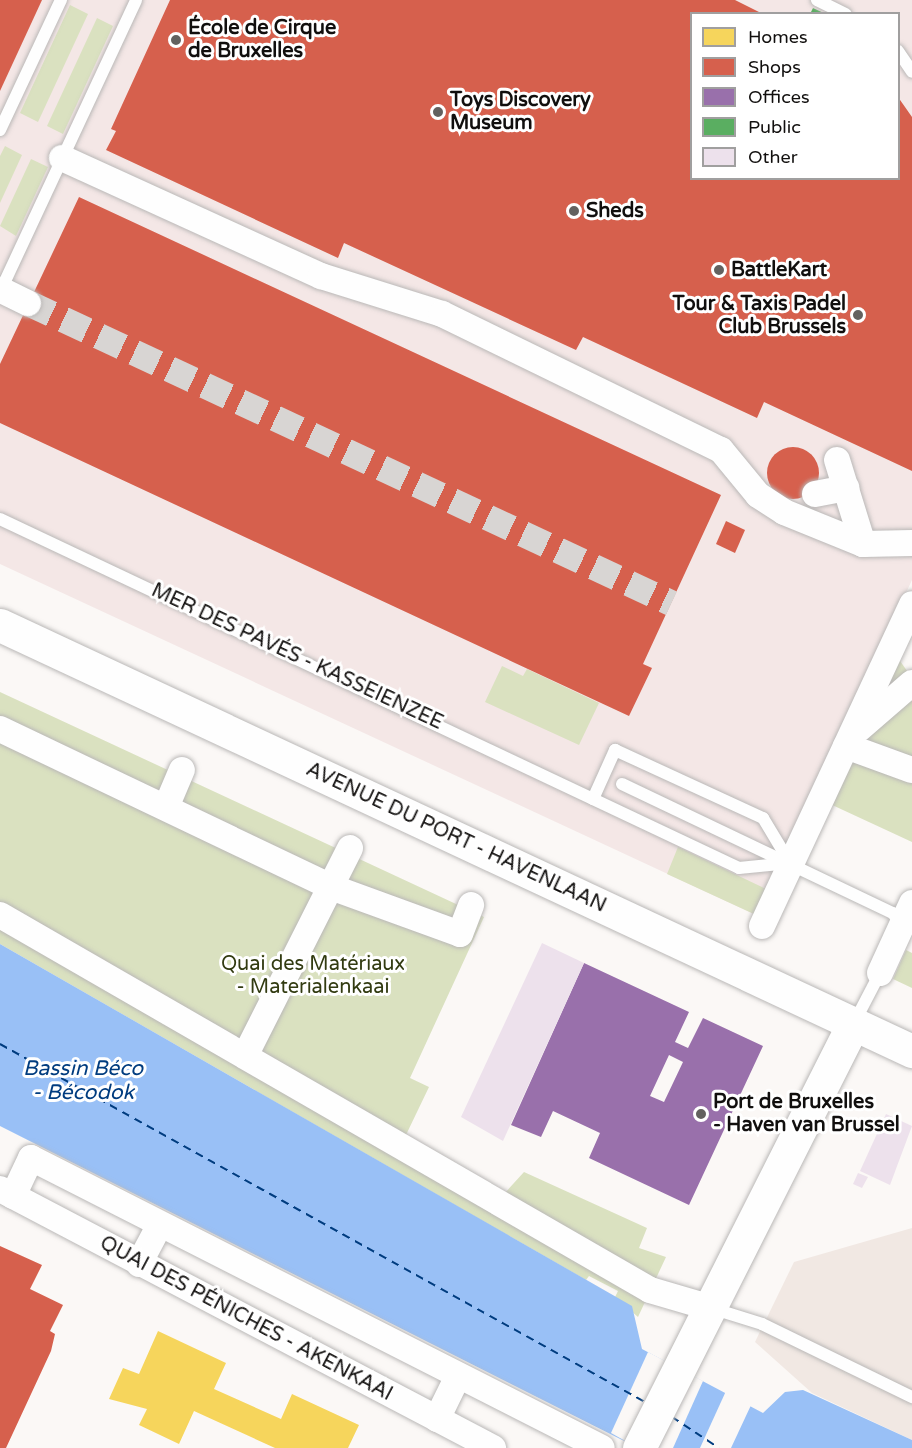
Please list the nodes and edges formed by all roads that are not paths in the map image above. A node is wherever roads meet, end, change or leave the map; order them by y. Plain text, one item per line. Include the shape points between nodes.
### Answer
1 (61, 0) edge
2 (136, 0) edge
3 (817, 0) edge
4 (842, 12) edge
5 (900, 54) edge
6 (912, 72) edge
7 (0, 130) edge
8 (62, 158) junction
9 (1, 291) edge
10 (28, 303) tunnel mouth
11 (564, 351) dead end
12 (574, 379) junction
13 (837, 460) dead end
14 (0, 519) edge
15 (912, 543) edge
16 (863, 544) junction
17 (912, 604) edge
18 (0, 625) edge
19 (894, 646) junction
20 (912, 670) edge
21 (912, 683) edge
22 (0, 729) edge
23 (849, 741) junction
24 (182, 770) dead end
25 (912, 770) edge
26 (622, 784) dead end
27 (593, 799) junction
28 (167, 805) junction
29 (350, 848) dead end
30 (790, 863) junction
31 (331, 887) junction
32 (912, 903) edge
33 (471, 904) dead end
34 (0, 915) edge
35 (762, 926) dead end
36 (907, 929) edge
37 (880, 973) joint
38 (853, 1024) junction
39 (912, 1051) edge
40 (245, 1056) junction
41 (7, 1193) edge
42 (159, 1226) junction
43 (139, 1264) junction
44 (711, 1308) junction
45 (458, 1376) junction
46 (912, 1397) edge
47 (437, 1419) junction
48 (493, 1448) edge
49 (602, 1448) edge
50 (639, 1448) edge

1 - 7 lane
2 - 8 lane
3 - 4 lane
5 - 6 lane
8 - 9 lane
8 - 12 street via 321,276 442,314
9 - 10 street
11 - 12 street
12 - 16 street via 721,450 758,495 784,512
13 - 16 street via 828,489
14 - 27 lane, MER DES PAVÉS - KASSEIENZEE
15 - 16 street
17 - 19 street
18 - 38 street, AVENUE DU PORT - HAVENLAAN
19 - 20 street
19 - 23 street
21 - 23 street
22 - 28 street
23 - 25 street
23 - 30 street
24 - 28 street
26 - 30 lane
27 - 30 lane, MER DES PAVÉS - KASSEIENZEE via 740,868
27 - 30 lane via 615,750 763,818
28 - 31 street
29 - 31 street
30 - 35 street
30 - 36 lane via 893,913
31 - 33 street via 460,934
31 - 40 street
32 - 36 street
34 - 40 street
36 - 37 street
37 - 38 lane
38 - 39 street, AVENUE DU PORT - HAVENLAAN
38 - 44 street
40 - 44 street via 650,1290
41 - 42 street via 31,1158
41 - 43 street, QUAI DES PÉNICHES - AKENKAAI
42 - 43 street
42 - 45 street
43 - 47 street, QUAI DES PÉNICHES - AKENKAAI
44 - 46 lane via 762,1324
44 - 50 street via 676,1367
45 - 47 street
45 - 49 street
47 - 48 street, QUAI DES PÉNICHES - AKENKAAI

